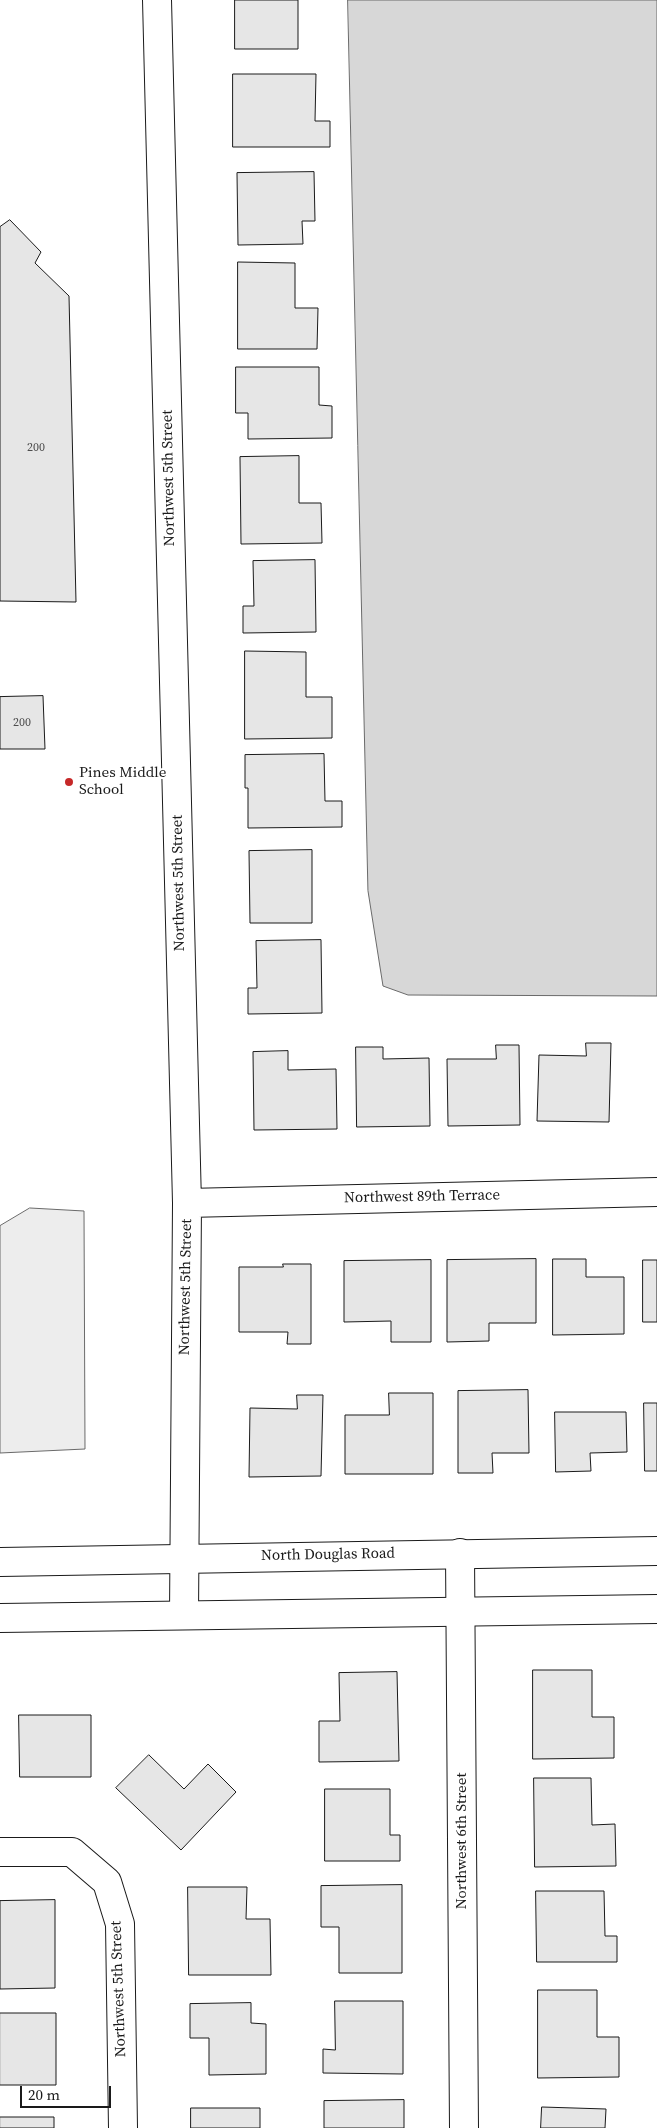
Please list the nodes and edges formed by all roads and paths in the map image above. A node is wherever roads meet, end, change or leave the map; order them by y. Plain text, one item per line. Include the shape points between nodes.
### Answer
1 (157, 0) edge
2 (657, 1192) edge
3 (187, 1203) junction
4 (657, 1550) edge
5 (460, 1553) junction
6 (183, 1557) junction
7 (0, 1562) edge
8 (657, 1609) edge
9 (460, 1612) junction
10 (184, 1615) junction
11 (0, 1618) edge
12 (0, 1852) edge
13 (123, 2128) edge
14 (464, 2128) edge

1 - 3 street, Northwest 5th Street
2 - 3 street, Northwest 89th Terrace
3 - 6 street, Northwest 5th Street
4 - 5 street, North Douglas Road
5 - 6 street, North Douglas Road
5 - 9 street, Northwest 6th Street
6 - 7 street, North Douglas Road
6 - 10 street, Northwest 5th Street
8 - 9 street
9 - 10 street
9 - 14 street, Northwest 6th Street
10 - 11 street
12 - 13 street, Northwest 5th Street via 72,1852 107,1882 120,1924

